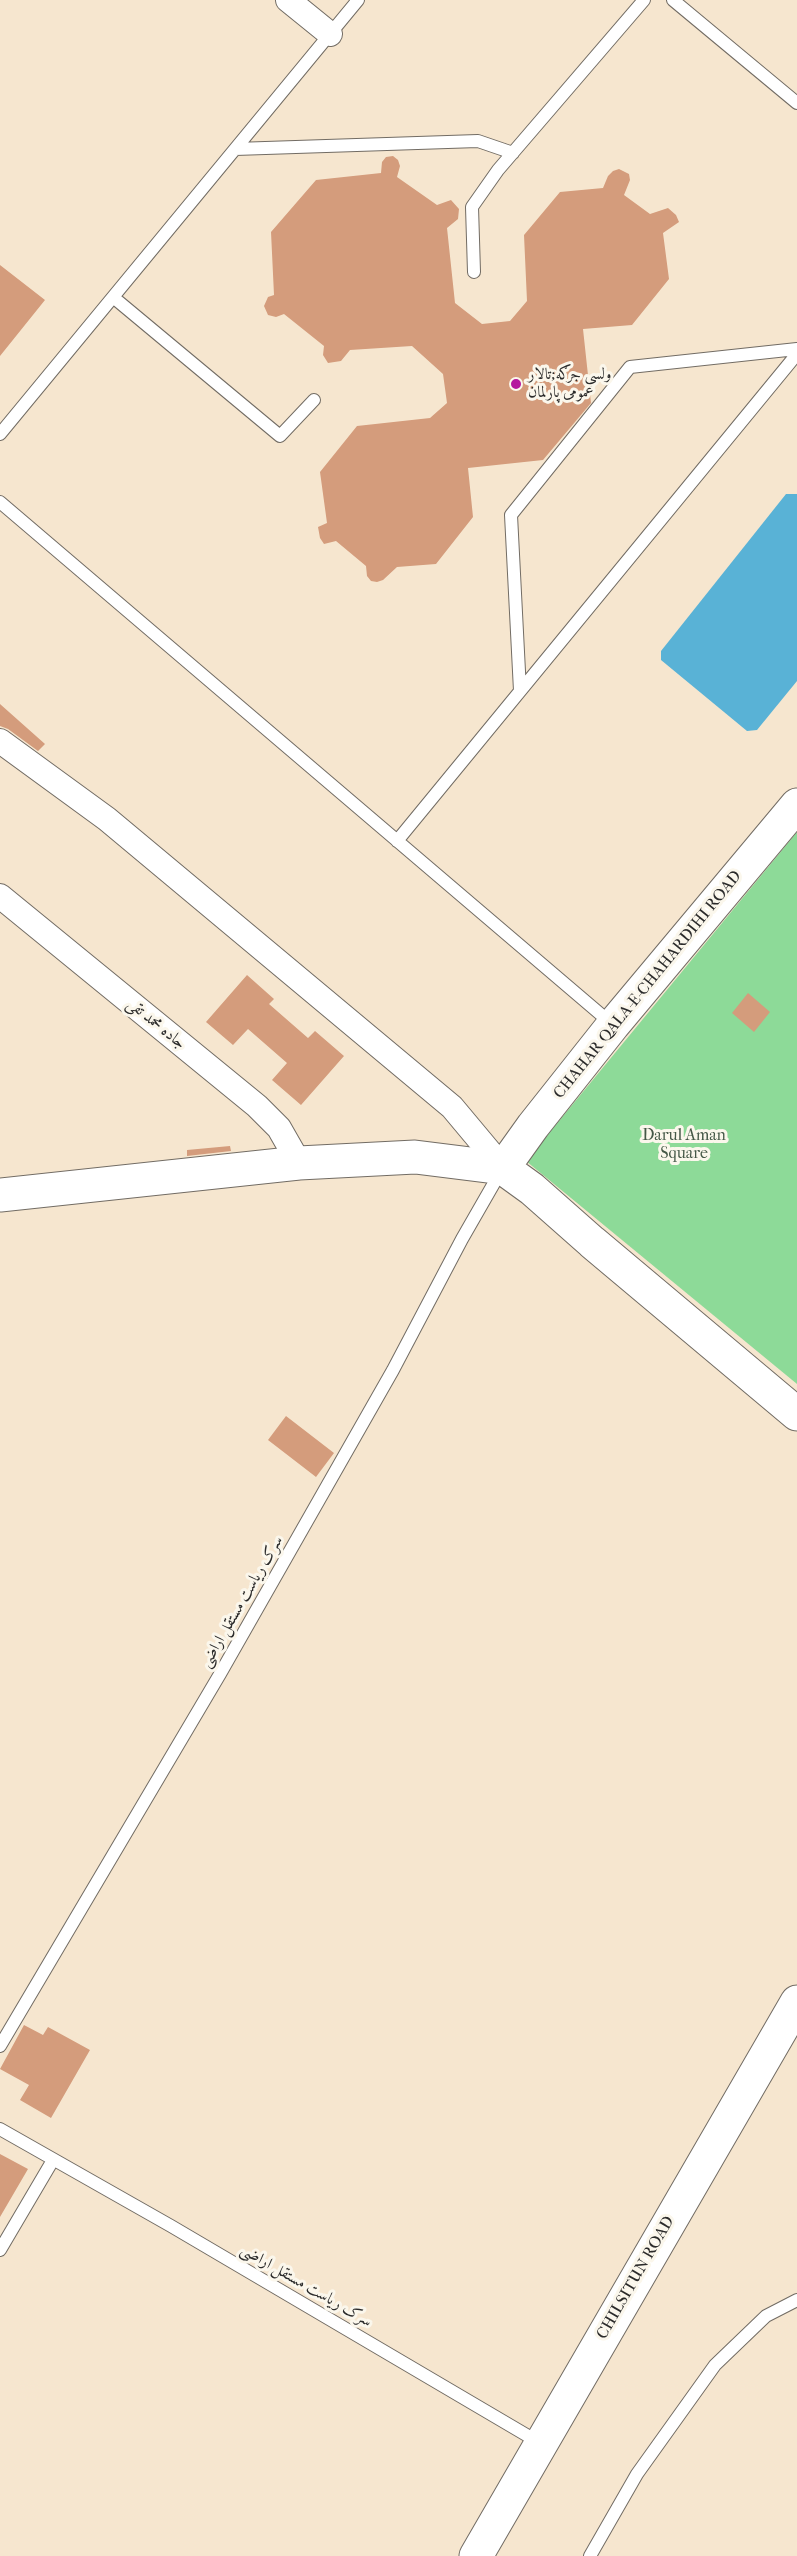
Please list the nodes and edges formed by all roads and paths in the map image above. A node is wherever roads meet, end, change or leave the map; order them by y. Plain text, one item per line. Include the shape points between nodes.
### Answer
1 (288, 0) edge
2 (358, 0) edge
3 (644, 0) edge
4 (673, 0) edge
5 (330, 34) junction
6 (797, 103) edge
7 (236, 148) junction
8 (513, 153) junction
9 (474, 272) dead end
10 (114, 297) junction
11 (797, 349) edge
12 (797, 354) edge
13 (314, 400) dead end
14 (0, 434) edge
15 (0, 502) edge
16 (520, 691) junction
17 (0, 741) edge
18 (797, 804) edge
19 (397, 841) junction
20 (0, 896) edge
21 (613, 1025) junction
22 (299, 1163) junction
23 (503, 1168) junction
24 (0, 1195) edge
25 (797, 1414) edge
26 (797, 2002) edge
27 (0, 2046) edge
28 (0, 2129) edge
29 (53, 2160) junction
30 (0, 2250) edge
31 (797, 2300) edge
32 (541, 2444) junction
33 (476, 2556) edge
34 (590, 2556) edge

1 - 5 street
2 - 5 lane
3 - 8 lane
4 - 6 lane
5 - 7 lane
7 - 8 lane via 478,141
7 - 10 lane
8 - 9 lane via 472,207
10 - 13 lane via 280,436
10 - 14 lane
11 - 16 lane via 630,367 511,515
12 - 16 lane
15 - 19 lane
16 - 19 lane
17 - 23 street via 107,819 452,1107
18 - 21 main road, CHAHAR QALA-E-CHAHARDIHI ROAD
19 - 21 lane
20 - 22 street, جاده محمد تقی via 257,1106 279,1128
21 - 23 main road, CHAHAR QALA-E-CHAHARDIHI ROAD
22 - 23 main road via 415,1157
22 - 24 main road
23 - 25 main road
23 - 27 lane, سرک ریاست مستقل اراضی via 243,1634
26 - 32 main road, CHILSITUN ROAD
28 - 29 lane, سرک ریاست مستقل اراضی
29 - 30 lane
29 - 32 lane, سرک ریاست مستقل اراضی
31 - 34 lane via 766,2316 715,2365 637,2474
32 - 33 main road, CHILSITUN ROAD

